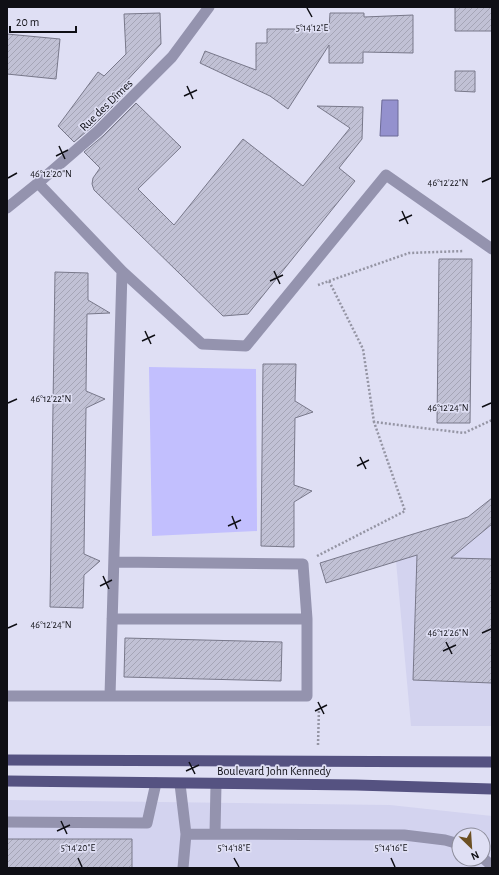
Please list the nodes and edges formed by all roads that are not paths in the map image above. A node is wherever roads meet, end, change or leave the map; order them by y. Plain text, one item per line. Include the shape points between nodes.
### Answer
1 (209, 7) edge
2 (38, 183) junction
3 (7, 208) edge
4 (492, 249) edge
5 (122, 271) junction
6 (114, 562) junction
7 (112, 619) junction
8 (307, 619) junction
9 (7, 696) edge
10 (110, 696) junction
11 (7, 760) edge
12 (492, 762) edge
13 (7, 781) edge
14 (156, 783) junction
15 (180, 784) junction
16 (216, 784) junction
17 (492, 789) edge
18 (7, 822) edge
19 (215, 833) junction
20 (186, 834) junction
21 (451, 842) edge
22 (183, 868) edge

1 - 2 street, Rue des Dîmes via 172,57 98,131
2 - 3 street, Rue des Dîmes
2 - 5 street
4 - 5 street via 386,174 246,346 202,344
5 - 6 street
6 - 7 street
6 - 8 street via 303,564
7 - 8 street
7 - 10 street
8 - 10 street via 307,696
9 - 10 street
11 - 12 main road, Boulevard John Kennedy
13 - 14 main road, Boulevard John Kennedy
14 - 15 main road, Boulevard John Kennedy
14 - 18 street via 147,823
15 - 16 main road, Boulevard John Kennedy
15 - 20 street
16 - 17 main road, Boulevard John Kennedy
16 - 19 street
19 - 20 street
19 - 21 street via 404,835
20 - 22 street

